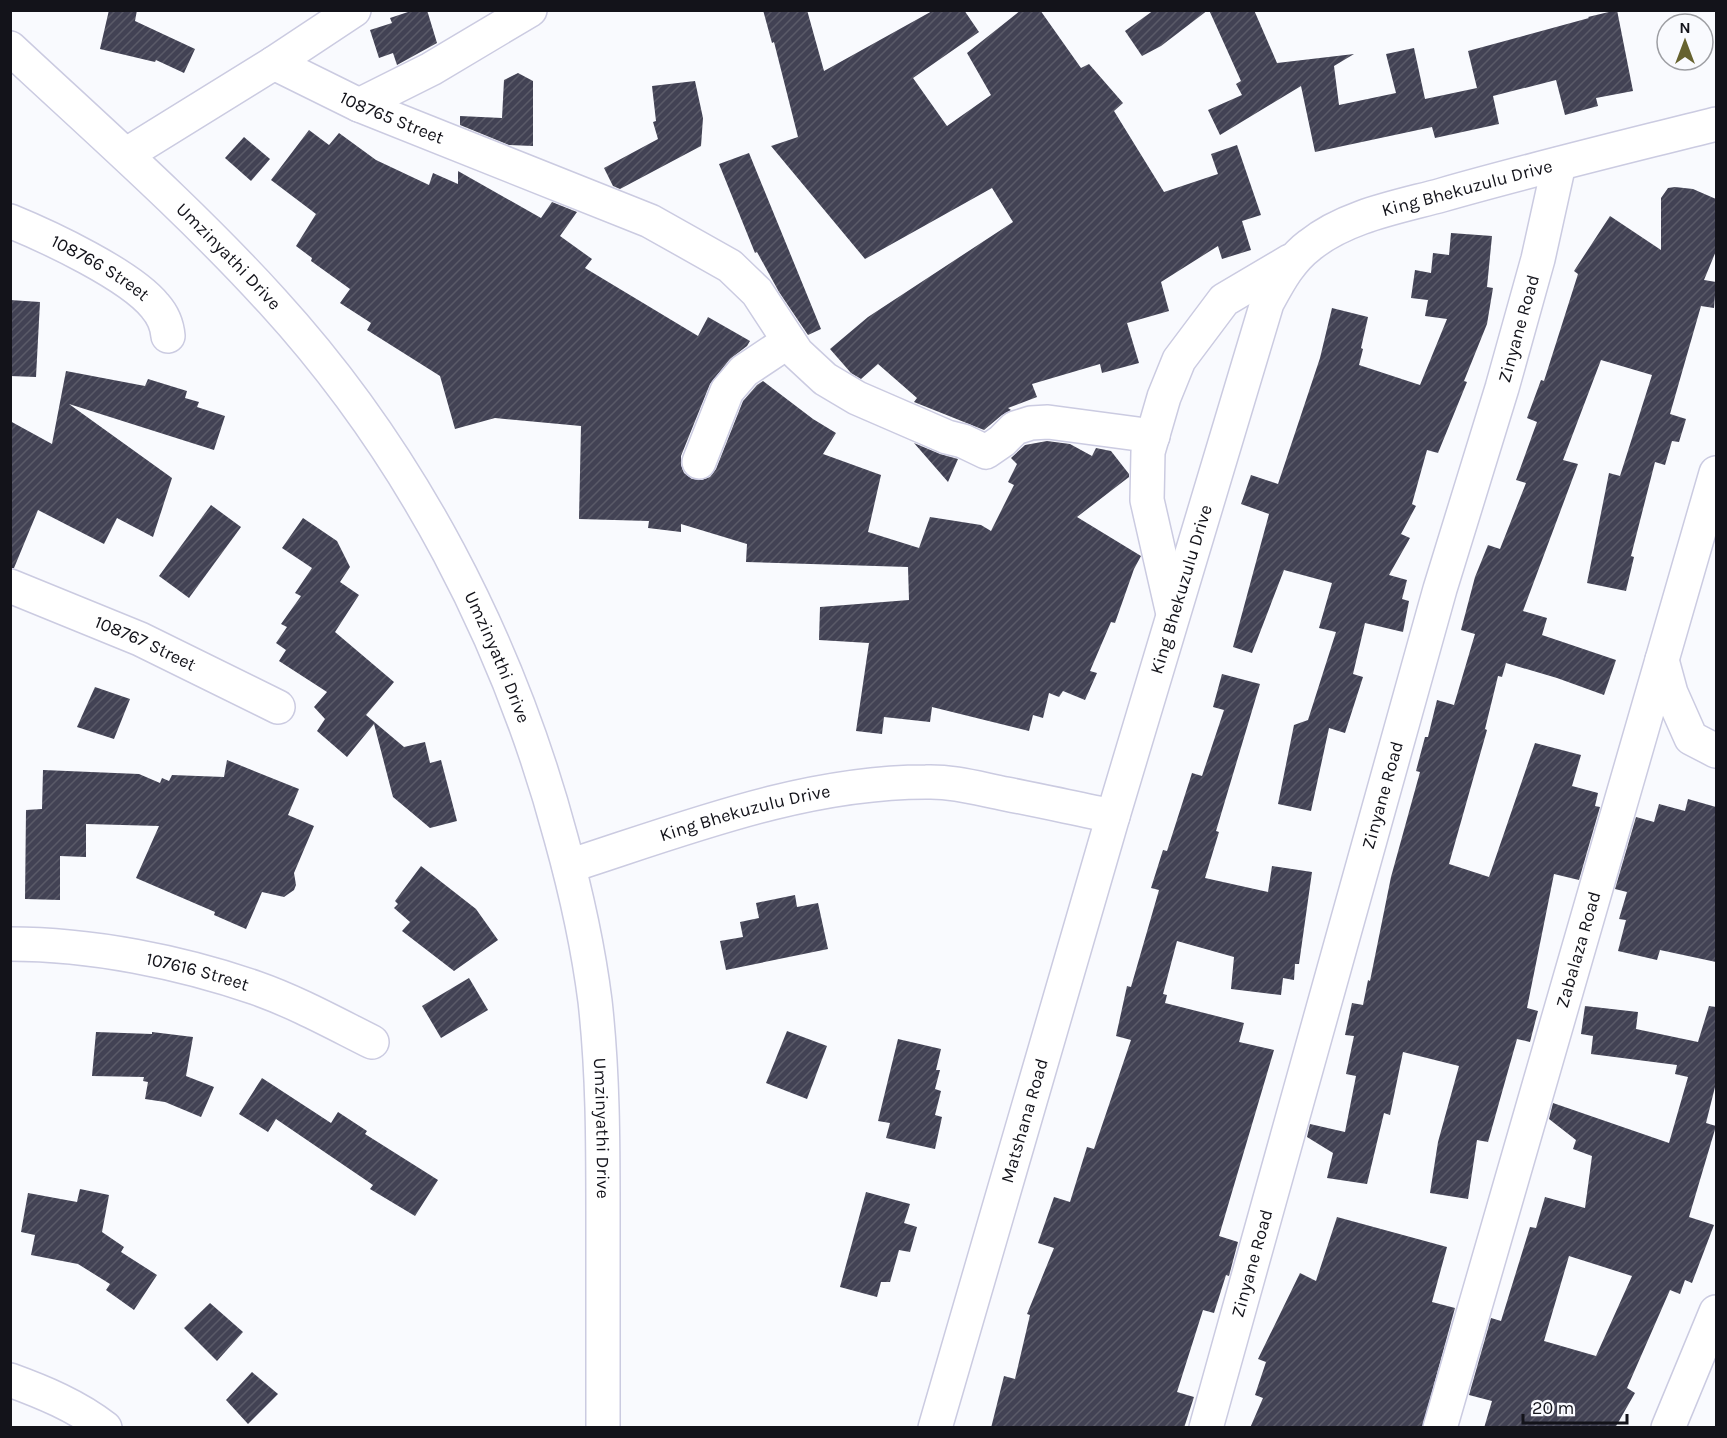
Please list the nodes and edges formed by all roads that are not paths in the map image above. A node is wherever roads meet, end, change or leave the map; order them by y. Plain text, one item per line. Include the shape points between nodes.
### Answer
1 (354, 10) edge
2 (530, 10) edge
3 (10, 48) edge
4 (274, 63) junction
5 (359, 105) junction
6 (1716, 124) edge
7 (126, 154) junction
8 (1558, 164) junction
9 (10, 221) edge
10 (1294, 259) junction
11 (168, 336) dead end
12 (789, 341) junction
13 (1153, 436) junction
14 (699, 462) dead end
15 (1716, 473) edge
16 (1708, 537) edge
17 (10, 586) edge
18 (1173, 616) junction
19 (1662, 660) junction
20 (278, 707) dead end
21 (1716, 751) edge
22 (1113, 816) junction
23 (569, 866) junction
24 (10, 944) edge
25 (372, 1042) dead end
26 (1716, 1312) edge
27 (10, 1380) edge
28 (105, 1428) edge
29 (603, 1428) edge
30 (935, 1428) edge
31 (1206, 1428) edge
32 (1440, 1428) edge
33 (1668, 1428) edge

1 - 4 street
2 - 5 street via 431,69
3 - 7 street, Umzinyathi Drive
4 - 5 street, 108765 Street
4 - 7 street
5 - 12 street, 108765 Street via 674,233 730,266 757,292
6 - 8 street, King Bhekuzulu Drive
7 - 23 street, Umzinyathi Drive via 201,227 309,344 381,438 409,483 473,600 502,666 531,737
8 - 10 street, King Bhekuzulu Drive via 1354,221 1311,244
8 - 31 street, Zinyane Road via 1529,291 1440,589
9 - 11 street, 108766 Street via 131,285 156,307
10 - 13 street via 1224,300 1179,360
10 - 18 street, King Bhekuzulu Drive via 1267,303
12 - 13 street, 108765 Street via 825,379 857,398 986,452 1015,428 1031,423
12 - 14 street via 744,371 727,391
13 - 18 street via 1148,452 1147,500
15 - 16 street, Zabalaza Road
16 - 19 street, Zabalaza Road
17 - 20 street, 108767 Street via 140,639
18 - 22 street, King Bhekuzulu Drive
19 - 21 street via 1671,693 1691,738
19 - 32 street, Zabalaza Road
22 - 23 street, King Bhekuzulu Drive via 966,786 928,782 884,784 825,791 772,804
22 - 30 street, Matshana Road
23 - 29 street, Umzinyathi Drive via 591,978 600,1067
24 - 25 street, 107616 Street via 109,951 213,975 267,992
26 - 33 street
27 - 28 street via 75,1408

